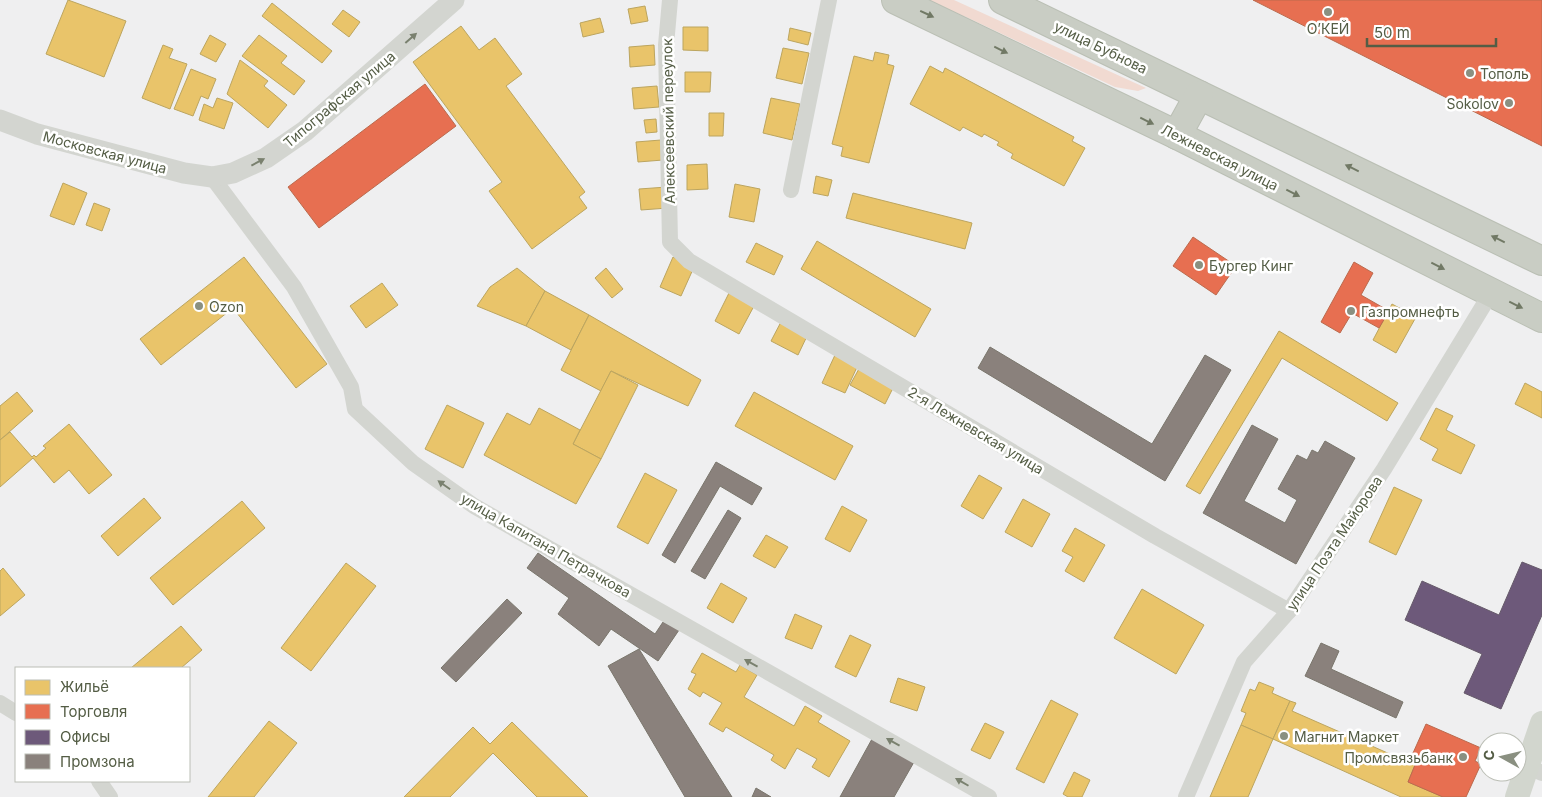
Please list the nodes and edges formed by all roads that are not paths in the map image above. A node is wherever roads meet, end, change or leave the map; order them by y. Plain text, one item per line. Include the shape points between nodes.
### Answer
1 (454, 0) edge
2 (670, 0) edge
3 (829, 0) edge
4 (896, 0) edge
5 (1003, 0) edge
6 (1199, 95) junction
7 (0, 120) edge
8 (1177, 135) junction
9 (212, 177) junction
10 (790, 190) dead end
11 (670, 242) joint
12 (1542, 261) edge
13 (1490, 293) junction
14 (1542, 318) edge
15 (1289, 611) junction
16 (0, 703) edge
17 (15, 712) edge
18 (1542, 723) edge
19 (1534, 770) edge
20 (99, 782) edge
21 (110, 797) edge
22 (989, 797) edge
23 (1186, 797) edge
24 (1517, 797) edge

9 -> 1 street, Типографская улица via 249,167 281,149
2 - 11 street, Алексеевский переулок via 666,45
3 - 10 street
4 -> 8 highway, Лежневская улица
5 - 6 highway, улица Бубнова
6 - 8 highway
12 -> 6 highway
7 - 9 street, Московская улица via 38,134 155,166
8 -> 13 highway, Лежневская улица
22 -> 9 street, улица Капитана Петрачкова via 474,506 414,463 356,409 351,387 294,287
11 - 15 street, 2-я Лежневская улица via 689,261 1155,536
13 -> 14 highway, Лежневская улица
13 - 15 street, улица Поэта Майорова via 1384,469
15 - 23 street, улица Поэта Майорова via 1244,662
16 - 17 street
18 - 19 main road
19 - 24 main road
20 - 21 street

